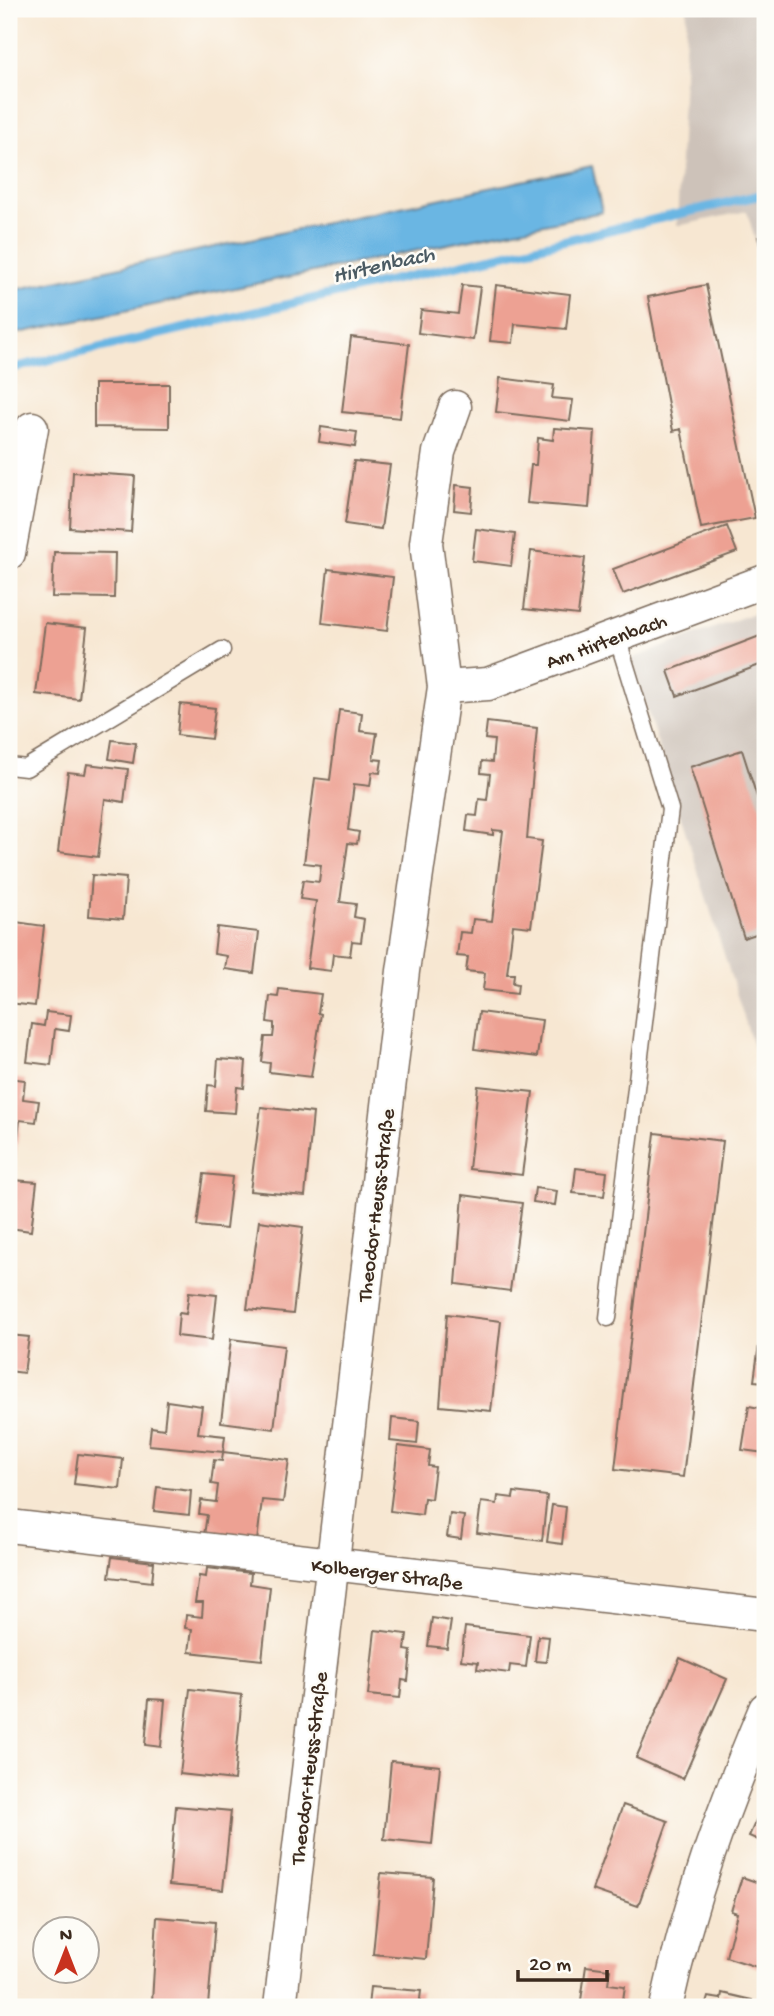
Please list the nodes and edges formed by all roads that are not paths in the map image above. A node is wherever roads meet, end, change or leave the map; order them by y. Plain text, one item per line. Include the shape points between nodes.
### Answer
1 (455, 407) dead end
2 (32, 428) dead end
3 (9, 553) edge
4 (765, 582) edge
5 (617, 636) junction
6 (222, 650) dead end
7 (444, 687) junction
8 (9, 766) edge
9 (608, 1318) dead end
10 (9, 1526) edge
11 (332, 1567) junction
12 (765, 1615) edge
13 (765, 1709) edge
14 (280, 2007) edge
15 (666, 2007) edge

1 - 7 street, Theodor-Heuss-Straße via 439,452 426,543
2 - 3 street
4 - 5 street, Am Hirtenbach
5 - 7 street, Am Hirtenbach via 488,684
5 - 9 lane via 670,809
6 - 8 lane via 26,768
7 - 11 street, Theodor-Heuss-Straße via 403,971
10 - 11 street, Kolberger Straße
11 - 12 street, Kolberger Straße
11 - 14 street, Theodor-Heuss-Straße
13 - 15 street via 730,1792 683,1929

